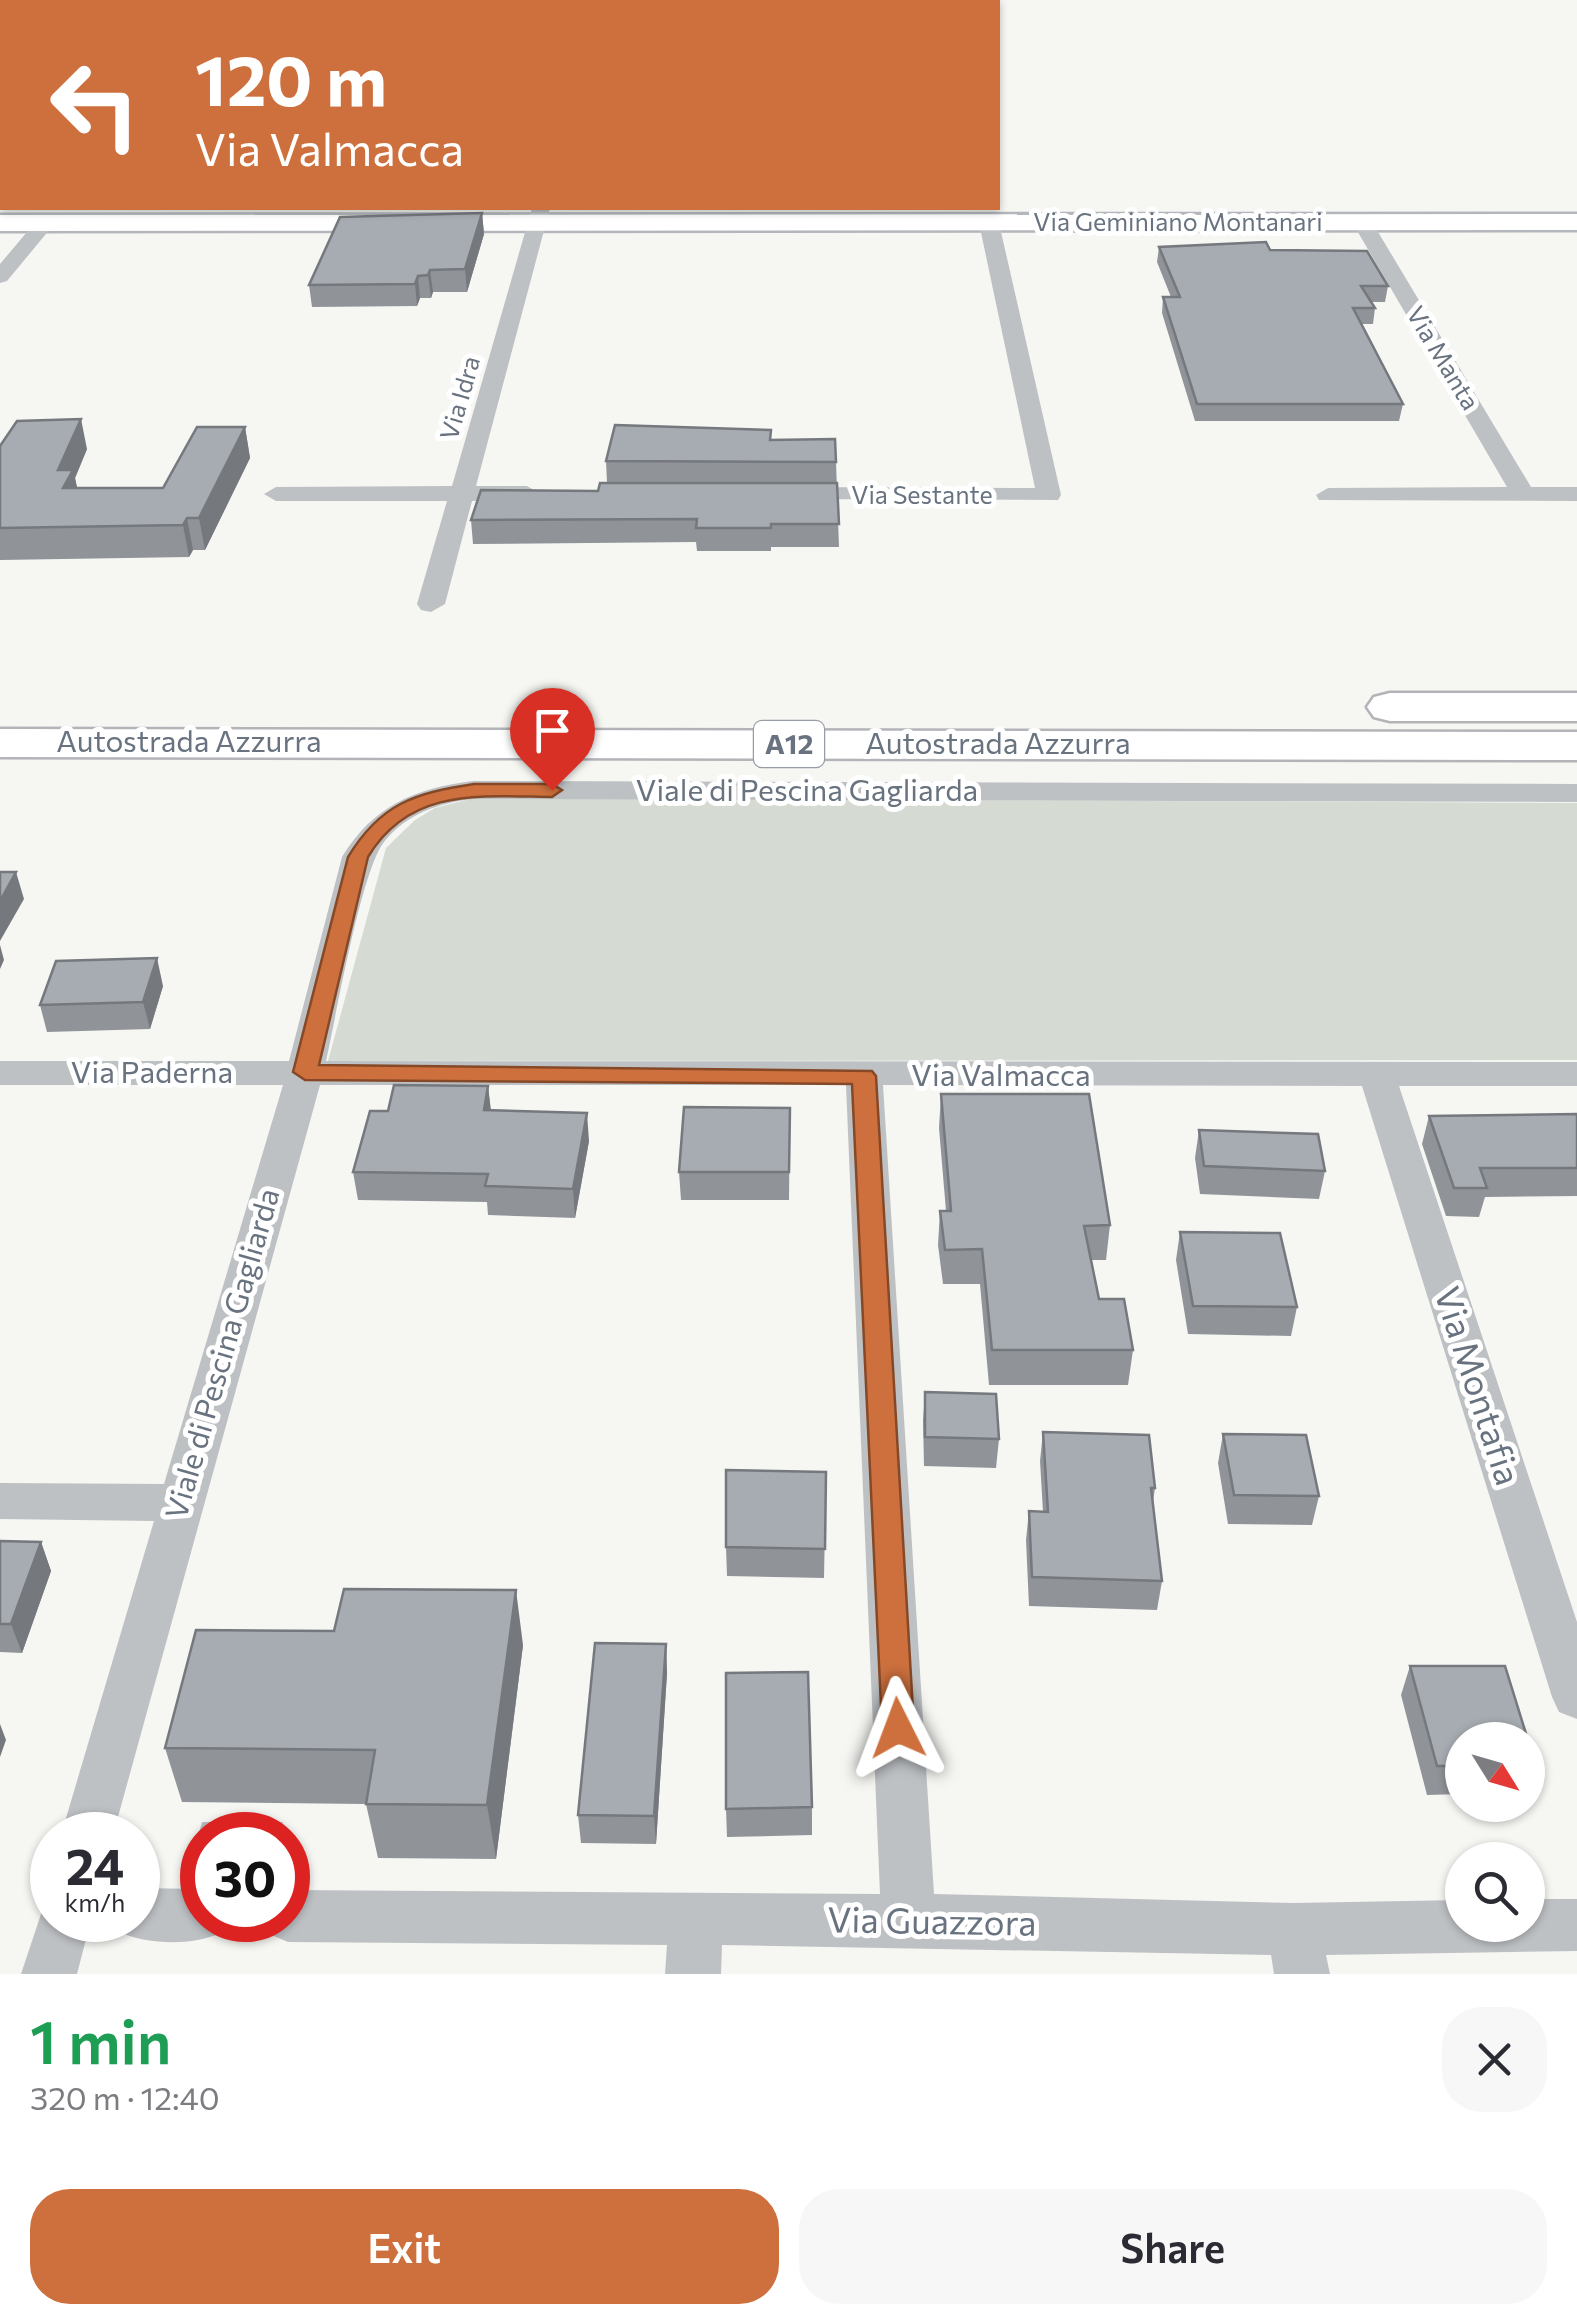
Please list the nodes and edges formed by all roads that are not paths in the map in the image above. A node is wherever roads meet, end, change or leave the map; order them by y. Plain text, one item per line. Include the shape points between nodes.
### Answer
1 (539, 215) edge
2 (1362, 222) junction
3 (1577, 222) edge
4 (0, 223) edge
5 (45, 223) junction
6 (990, 223) junction
7 (0, 277) edge
8 (462, 492) junction
9 (558, 493) edge
10 (276, 494) dead end
11 (768, 494) edge
12 (1523, 494) junction
13 (1577, 494) edge
14 (1328, 495) dead end
15 (431, 604) dead end
16 (0, 705) edge
17 (1577, 707) edge
18 (0, 743) edge
19 (1577, 746) edge
20 (1577, 793) edge
21 (305, 1072) junction
22 (0, 1074) edge
23 (1577, 1074) edge
24 (1377, 1075) junction
25 (864, 1076) junction
26 (0, 1502) edge
27 (180, 1503) junction
28 (1577, 1697) edge
29 (93, 1812) edge
30 (310, 1918) edge
31 (908, 1920) junction
32 (1577, 1925) edge
33 (58, 1942) edge
34 (694, 1947) edge
35 (1298, 1951) edge
36 (49, 1974) edge

1 - 5 street, Via Geminiano Montanari
1 - 6 street, Via Geminiano Montanari
1 - 8 street, Via Idra
2 - 3 street, Via Geminiano Montanari
2 - 6 street, Via Geminiano Montanari
2 - 12 street, Via Manta
4 - 5 street, Via Geminiano Montanari
5 - 7 street
6 - 11 street, Via Sestante via 1049,495
8 - 9 street
8 - 10 street
8 - 15 street, Via Idra
12 - 13 street
12 - 14 street
16 - 17 highway, Autostrada Azzurra / A12
18 - 19 highway, Autostrada Azzurra / A12
20 - 21 street, Viale di Pescina Gagliarda via 456,792 402,810 366,841
21 - 22 street, Via Paderna
21 - 25 street, Via Valmacca
21 - 27 street, Viale di Pescina Gagliarda
23 - 24 street, Via Valmacca
24 - 25 street, Via Valmacca
24 - 28 street, Via Montafia
25 - 31 street
26 - 27 street
27 - 29 street, Viale di Pescina Gagliarda
30 - 34 street, Via Guazzora
31 - 34 street, Via Guazzora
31 - 35 street, Via Guazzora
32 - 35 street, Via Guazzora
33 - 36 street

